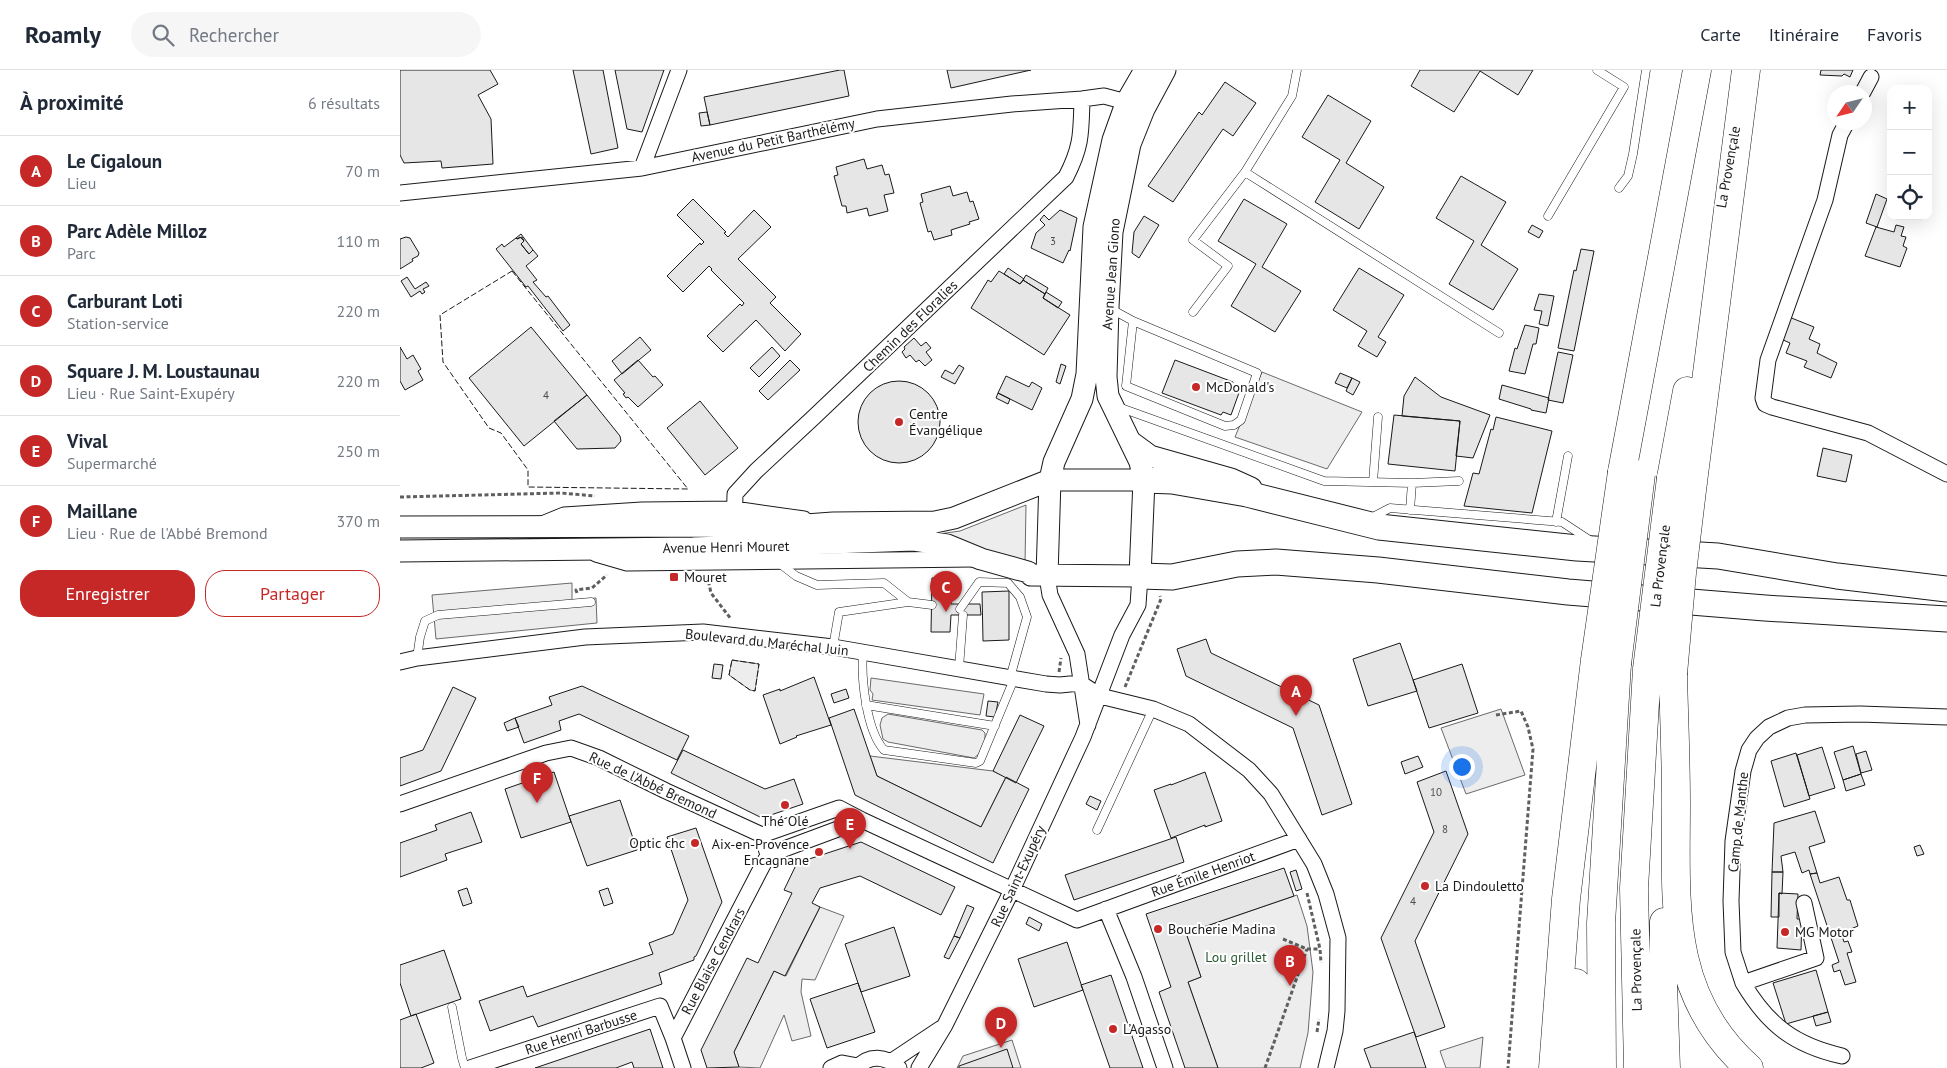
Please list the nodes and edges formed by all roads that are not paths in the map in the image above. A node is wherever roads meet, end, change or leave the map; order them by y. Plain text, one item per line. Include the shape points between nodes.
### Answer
1 (678, 70) edge
2 (1298, 70) edge
3 (1597, 70) edge
4 (1646, 70) edge
5 (1698, 70) edge
6 (1746, 70) edge
7 (1162, 72) edge
8 (1874, 74) edge
9 (1867, 85) edge
10 (1082, 99) junction
11 (1134, 101) junction
12 (1843, 130) edge
13 (642, 168) junction
14 (1246, 172) junction
15 (1619, 188) dead end
16 (400, 193) edge
17 (1548, 216) dead end
18 (1099, 306) junction
19 (1193, 312) dead end
20 (1133, 321) junction
21 (1499, 333) dead end
22 (1096, 393) junction
23 (1378, 417) dead end
24 (1131, 442) junction
25 (1568, 456) dead end
26 (1947, 474) edge
27 (1050, 480) junction
28 (1144, 480) junction
29 (1682, 480) junction
30 (1459, 481) dead end
31 (1373, 482) junction
32 (1412, 483) junction
33 (1286, 505) junction
34 (1410, 510) junction
35 (1556, 522) junction
36 (1362, 523) junction
37 (400, 526) edge
38 (734, 528) junction
39 (761, 546) junction
40 (575, 549) junction
41 (1606, 550) junction
42 (400, 551) edge
43 (981, 559) junction
44 (778, 562) junction
45 (1046, 576) junction
46 (1140, 576) junction
47 (1947, 589) edge
48 (591, 602) dead end
49 (908, 602) junction
50 (932, 605) dead end
51 (1947, 619) edge
52 (834, 647) junction
53 (863, 652) junction
54 (417, 658) junction
55 (400, 662) edge
56 (1606, 662) junction
57 (959, 668) junction
58 (1673, 674) junction
59 (1012, 678) junction
60 (1080, 684) junction
61 (1100, 696) junction
62 (866, 705) junction
63 (1153, 709) junction
64 (1947, 717) edge
65 (1088, 725) junction
66 (995, 726) junction
67 (400, 804) edge
68 (862, 820) junction
69 (1097, 830) dead end
70 (762, 835) junction
71 (1299, 839) junction
72 (768, 855) junction
73 (1012, 890) junction
74 (1804, 903) dead end
75 (1106, 909) junction
76 (1743, 983) junction
77 (452, 1007) dead end
78 (945, 1025) junction
79 (672, 1038) junction
80 (1842, 1056) dead end
81 (896, 1065) edge
82 (857, 1067) edge
83 (466, 1068) edge
84 (470, 1068) edge
85 (683, 1068) edge
86 (831, 1068) edge
87 (919, 1068) edge
88 (1166, 1068) edge
89 (1326, 1068) edge
90 (1554, 1068) edge
91 (1576, 1068) edge
92 (1602, 1068) edge
93 (1638, 1068) edge
94 (1666, 1068) edge
95 (1750, 1068) edge

1 - 13 street
2 - 14 lane via 1292,96
3 - 17 lane via 1624,87
4 - 15 lane via 1628,176
5 - 56 highway, bridge via 1631,473
6 - 29 highway
7 - 11 main road, Avenue Jean Giono
8 - 9 street
10 - 11 street, Avenue du Petit Barthélémy via 1104,96
10 - 13 street, Avenue du Petit Barthélémy via 878,118
10 - 38 street, Chemin des Floralies via 1081,139 1066,177 756,470 735,494
11 - 18 main road, Avenue Jean Giono via 1114,140 1094,227
12 - 26 street via 1825,200 1768,360 1763,398 1772,407 1868,433
13 - 16 street, Avenue du Petit Barthélémy
14 - 19 lane via 1193,240 1228,266
14 - 21 lane
18 - 20 lane
18 - 22 main road, Avenue Jean Giono via 1087,374
20 - 20 lane via 1126,386 1225,426 1241,420 1257,373
22 - 24 main road, Avenue Jean Giono
22 - 27 main road, Avenue Jean Giono via 1082,399 1054,462
22 - 31 lane via 1121,408 1324,481
23 - 31 lane
24 - 28 main road, Avenue Jean Giono
24 - 33 main road via 1150,456 1230,479
25 - 35 lane
27 - 28 main road
27 - 38 main road, Avenue Henri Mouret via 954,518 935,522 833,522
27 - 45 main road, Avenue Jean Giono
28 - 33 highway via 1172,481 1247,494
28 - 46 main road, Avenue Jean Giono
29 - 58 highway, bridge via 1682,573
29 - 93 highway, La Provençale, bridge via 1647,669 1634,888
30 - 32 lane
31 - 32 lane
32 - 34 lane
33 - 36 highway
34 - 35 lane
34 - 36 lane via 1390,508
35 - 41 lane via 1562,522
36 - 41 highway
37 - 38 main road, Avenue Henri Mouret
38 - 39 main road, Avenue Henri Mouret
38 - 40 main road, Avenue Henri Mouret
39 - 43 main road, Avenue Henri Mouret via 914,540 947,545
39 - 44 lane
40 - 42 main road, Avenue Henri Mouret
40 - 44 street via 627,563
41 - 47 highway via 1718,556 1837,576
43 - 44 street
43 - 45 main road, Avenue Henri Mouret via 1032,575
44 - 49 lane via 796,576 817,585 884,583
45 - 46 main road, Avenue Henri Mouret
45 - 60 street via 1050,595 1076,654
46 - 51 highway via 1172,577 1237,564 1276,562 1568,592
46 - 61 street, Rue Saint-Exupéry via 1138,605 1122,635
48 - 54 lane via 438,615 425,621
49 - 50 lane
49 - 52 lane via 839,612
52 - 53 street, Boulevard du Maréchal Juin
52 - 54 street, Boulevard du Maréchal Juin via 703,632 586,637
53 - 57 street, Boulevard du Maréchal Juin
53 - 62 lane
54 - 55 street, Boulevard du Maréchal Juin
56 - 90 highway via 1566,899
56 - 91 highway via 1576,902
56 - 92 highway
57 - 59 street, Boulevard du Maréchal Juin
57 - 59 lane via 961,612 979,582 1008,583 1020,597 1027,617
58 - 94 highway via 1665,799 1663,984
58 - 95 highway via 1676,897 1682,956 1694,992 1716,1030
59 - 60 street, Boulevard du Maréchal Juin via 1060,685
59 - 66 lane
60 - 61 street
60 - 65 street
61 - 63 street
61 - 65 street, Rue Saint-Exupéry
62 - 66 lane
62 - 66 lane via 878,743 884,750 976,763 980,761
63 - 69 lane
63 - 71 street via 1189,724 1249,770 1271,794
64 - 76 street, Camp de Manthe via 1805,715 1788,718 1756,738 1742,771 1733,841 1733,952
65 - 73 street, Rue Saint-Exupéry
67 - 70 street, Rue de l'Abbé Bremond via 546,753 571,748 600,758 674,796
68 - 70 street via 840,808
68 - 72 street
68 - 73 street
70 - 72 street
71 - 75 street, Rue Émile Henriot
71 - 89 street via 1326,894 1338,938 1337,1012
72 - 79 street, Rue Blaise Cendrars
73 - 75 street, Rue Émile Henriot via 1077,920
73 - 78 street, Rue Saint-Exupéry
74 - 76 street via 1816,958
75 - 88 street
76 - 80 street, Camp de Manthe via 1764,1014 1786,1034
77 - 83 lane
78 - 81 street, Rue Saint-Exupéry
78 - 87 street, Rue Saint-Exupéry
79 - 84 street, Rue Henri Barbusse via 660,1006
79 - 85 street
81 - 82 street via 883,1058 873,1058
82 - 86 street via 842,1063

